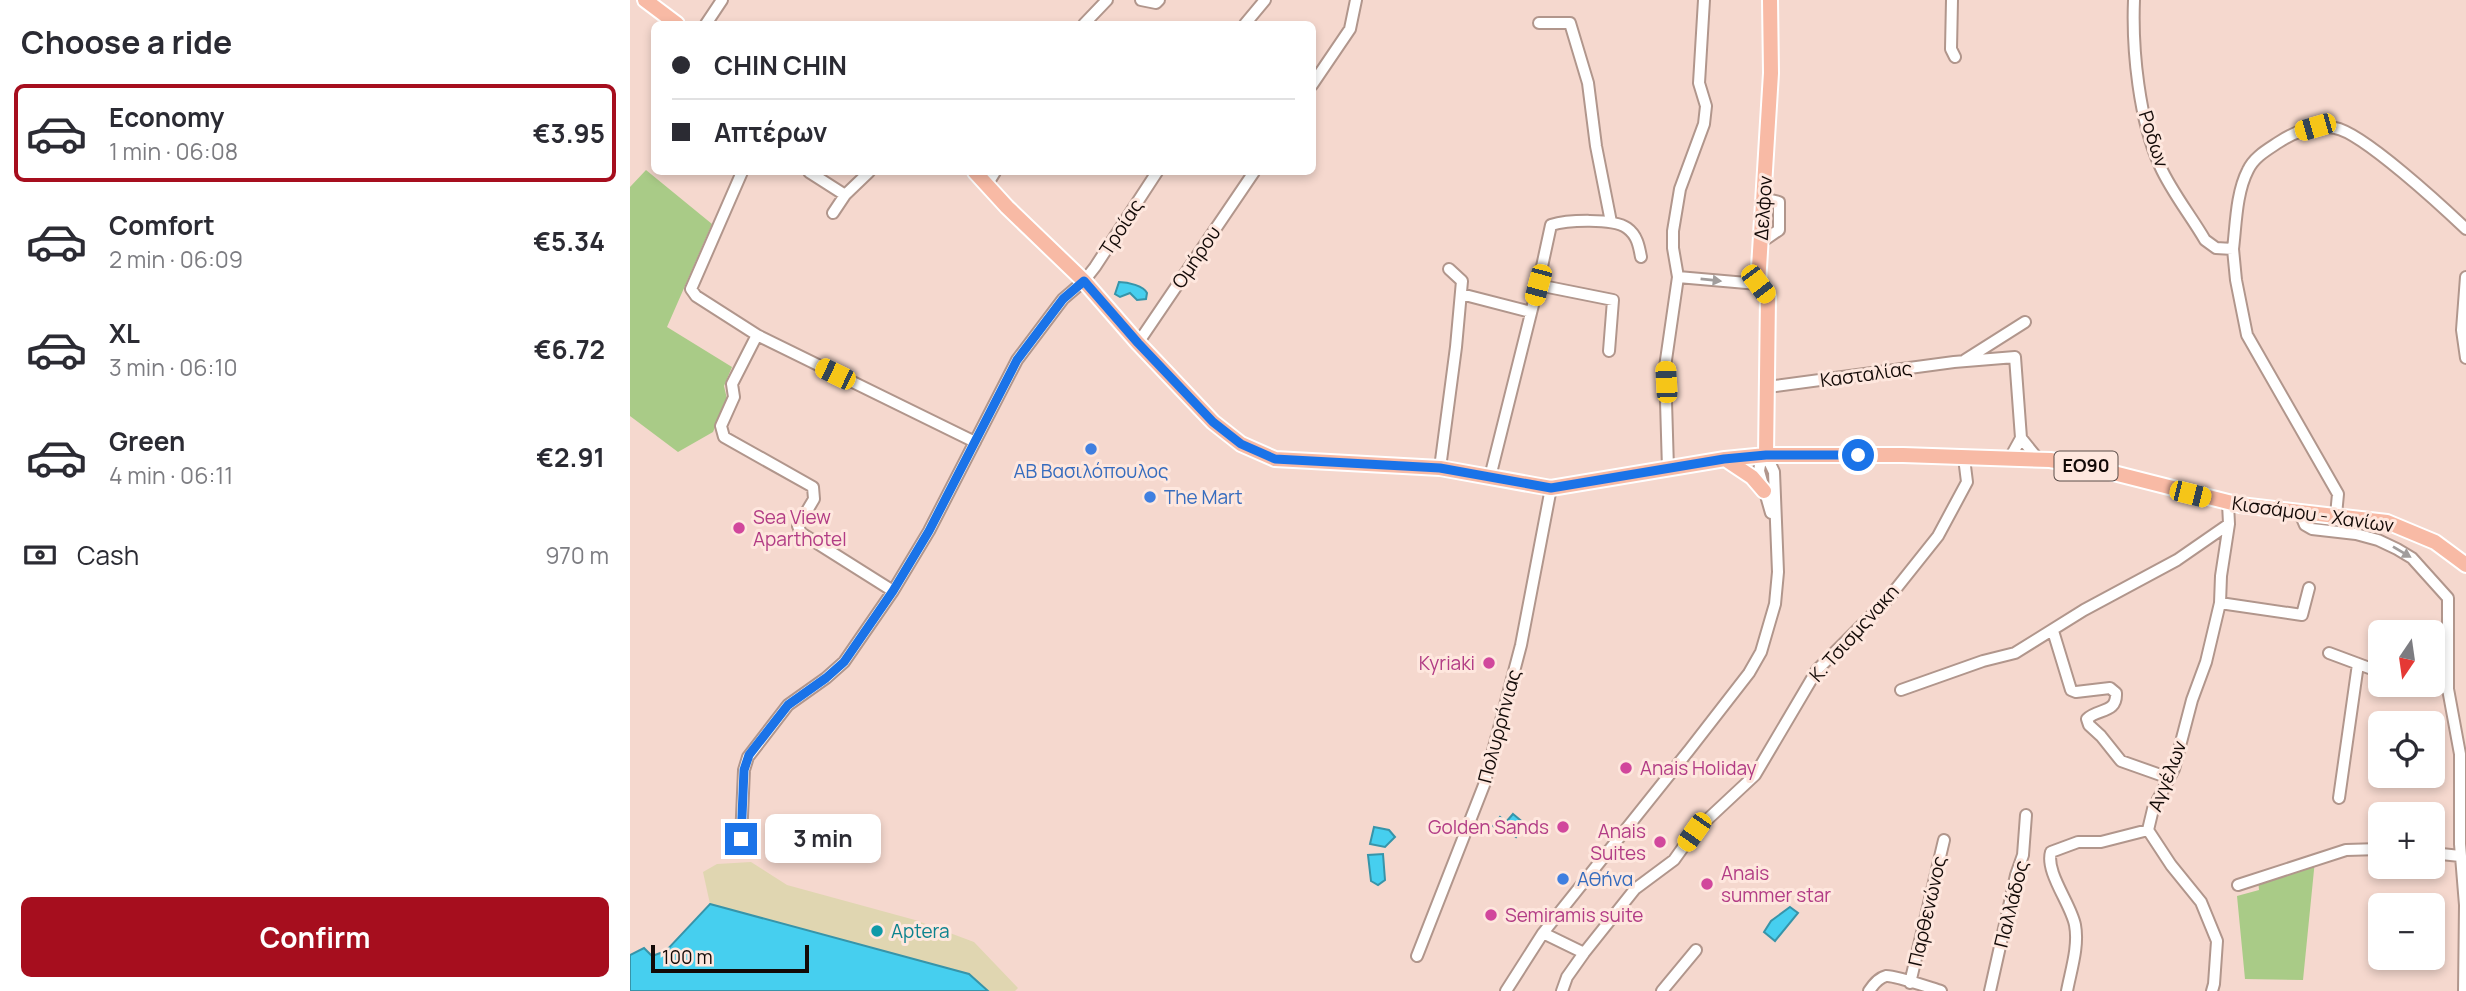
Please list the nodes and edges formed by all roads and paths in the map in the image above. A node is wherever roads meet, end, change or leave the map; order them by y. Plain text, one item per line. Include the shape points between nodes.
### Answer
1 (645, 0) edge
2 (722, 0) edge
3 (1107, 0) edge
4 (1141, 0) edge
5 (1159, 0) edge
6 (1265, 0) edge
7 (1356, 0) edge
8 (1704, 0) edge
9 (1770, 0) edge
10 (1952, 0) edge
11 (2134, 0) edge
12 (673, 21) edge
13 (708, 21) edge
14 (1087, 21) edge
15 (1247, 21) edge
16 (1539, 23) dead end
17 (1955, 57) dead end
18 (1316, 79) edge
19 (742, 175) edge
20 (814, 175) edge
21 (866, 175) edge
22 (978, 175) edge
23 (993, 175) edge
24 (1155, 175) edge
25 (1252, 175) edge
26 (987, 185) junction
27 (845, 195) junction
28 (833, 213) dead end
29 (1611, 222) junction
30 (2466, 229) edge
31 (2231, 249) junction
32 (1641, 257) dead end
33 (1449, 269) dead end
34 (1678, 277) junction
35 (2466, 277) edge
36 (1084, 281) junction
37 (1752, 284) junction
38 (1538, 285) junction
39 (1461, 294) junction
40 (1531, 312) junction
41 (2025, 322) dead end
42 (757, 335) junction
43 (1138, 343) junction
44 (1609, 351) dead end
45 (2466, 358) edge
46 (1964, 361) junction
47 (1768, 387) junction
48 (2021, 438) junction
49 (975, 442) junction
50 (1766, 455) junction
51 (1964, 457) junction
52 (2010, 458) junction
53 (1724, 459) junction
54 (2038, 459) junction
55 (1440, 468) junction
56 (1668, 469) junction
57 (1490, 478) junction
58 (1551, 488) junction
59 (1764, 491) junction
60 (2228, 503) junction
61 (2299, 511) junction
62 (2336, 515) junction
63 (1774, 522) junction
64 (2229, 524) junction
65 (2466, 565) edge
66 (2309, 589) dead end
67 (893, 591) junction
68 (2220, 603) junction
69 (2053, 631) junction
70 (2329, 653) dead end
71 (2358, 664) junction
72 (2368, 667) edge
73 (2445, 688) edge
74 (2448, 689) junction
75 (1901, 690) dead end
76 (2169, 778) junction
77 (2339, 798) dead end
78 (2026, 815) dead end
79 (2148, 830) junction
80 (741, 839) dead end
81 (1944, 839) dead end
82 (2368, 849) edge
83 (2445, 854) edge
84 (2460, 856) junction
85 (2238, 885) dead end
86 (1543, 933) junction
87 (1696, 950) dead end
88 (1584, 953) junction
89 (1417, 956) dead end
90 (1910, 983) junction
91 (1506, 991) edge
92 (1562, 991) edge
93 (1662, 991) edge
94 (1869, 991) edge
95 (1941, 991) edge
96 (1990, 991) edge
97 (2067, 991) edge
98 (2212, 991) edge
99 (2463, 991) edge

1 - 12 main road
2 - 13 street
3 - 14 street
4 - 5 street
6 - 15 street
7 - 18 street via 1350,29
8 - 34 street via 1699,83 1706,106 1675,208 1673,248
9 - 37 main road, Δελφον via 1771,73 1760,243
10 - 17 street via 1951,49
11 - 31 street, Ροδων via 2145,118 2160,166 2205,240
16 - 29 street via 1570,23 1588,83
19 - 42 street via 691,289 713,309
20 - 27 street
21 - 27 street
22 - 26 main road, Κισσάμου - Χανίων / ΕΟ90
23 - 26 street
24 - 36 street, Τροίας
25 - 43 street, Ομήρου
26 - 36 main road, Κισσάμου - Χανίων / ΕΟ90
27 - 28 street
29 - 32 street via 1627,227 1638,241
29 - 38 street via 1551,225
30 - 31 street via 2344,130 2315,127 2283,139 2255,159 2242,185
31 - 62 street via 2247,335 2338,494
33 - 39 street via 1462,281
34 -> 37 street
34 - 56 street via 1665,367
35 - 45 street via 2462,330
36 - 43 main road, Κισσάμου - Χανίων / ΕΟ90
36 - 49 street, Τροίας via 1063,299 1017,360
37 - 47 main road, Δελφον via 1768,297
38 - 40 street
38 - 44 street via 1613,300
39 - 40 street
39 - 55 street
40 - 57 street
41 - 46 street, Κασταλίας
42 - 49 street
42 - 67 street via 732,384 734,397 721,426 724,437 813,487 814,499 798,526 801,533
43 - 55 main road, Κισσάμου - Χανίων / ΕΟ90 via 1213,422 1260,454 1275,459
46 - 47 street, Κασταλίας
46 - 48 street, Κασταλίας via 2015,357
47 - 50 main road, Δελφον
48 - 52 street
48 - 54 street
49 - 67 street, Τροίας
50 - 51 main road, Κισσάμου - Χανίων / ΕΟ90
50 - 53 main road, Κισσάμου - Χανίων / ΕΟ90
50 - 59 street via 1759,471
50 - 63 street via 1774,472
51 - 52 main road, Κισσάμου - Χανίων / ΕΟ90
51 - 88 street, Κ. Τσισμςνακη via 1967,482 1938,536 1887,600 1817,670 1755,775 1694,832 1674,860 1635,889
52 - 54 main road, Κισσάμου - Χανίων / ΕΟ90
53 - 56 main road, Κισσάμου - Χανίων / ΕΟ90
53 - 59 main road
54 - 60 main road, Κισσάμου - Χανίων / ΕΟ90 via 2086,466
55 - 57 main road, Κισσάμου - Χανίων / ΕΟ90
56 - 58 main road, Κισσάμου - Χανίων / ΕΟ90
57 - 58 main road, Κισσάμου - Χανίων / ΕΟ90
58 - 89 street, Πολυρρήνιας via 1521,645 1484,785
59 - 63 street
60 - 61 main road, Κισσάμου - Χανίων / ΕΟ90
60 - 64 street, Αγγέλων
61 - 62 main road, Κισσάμου - Χανίων / ΕΟ90
61 -> 74 street via 2312,529 2356,534 2398,549 2448,598
62 - 65 main road, Κισσάμου - Χανίων / ΕΟ90 via 2399,525 2435,542
63 - 86 street via 1776,604 1755,663
64 - 68 street, Αγγέλων
64 - 69 street
66 - 68 street via 2302,615
67 - 80 street, Τροίας via 844,662 788,705 749,755 744,770
68 - 76 street, Αγγέλων
69 - 75 street via 2015,653
69 - 76 street via 2071,690 2109,688 2116,692 2114,705 2090,715 2089,725 2122,761
70 - 71 street
71 - 72 street
71 - 77 street
73 - 74 street
74 - 84 street via 2460,754
76 - 79 street, Αγγέλων
78 - 96 street, Παλλάδος via 2023,855
79 - 97 street via 2101,842 2078,842 2051,852 2049,863 2075,922
79 - 98 street, Αγγέλων via 2201,902 2217,941
81 - 90 street, Παρθενώνος
82 - 85 street via 2346,850
83 - 84 street
84 - 99 street via 2465,905
86 - 88 street
86 - 91 street
87 - 93 street
88 - 92 street, Κ. Τσισμςνακη
90 - 94 street via 1886,976
90 - 95 street

